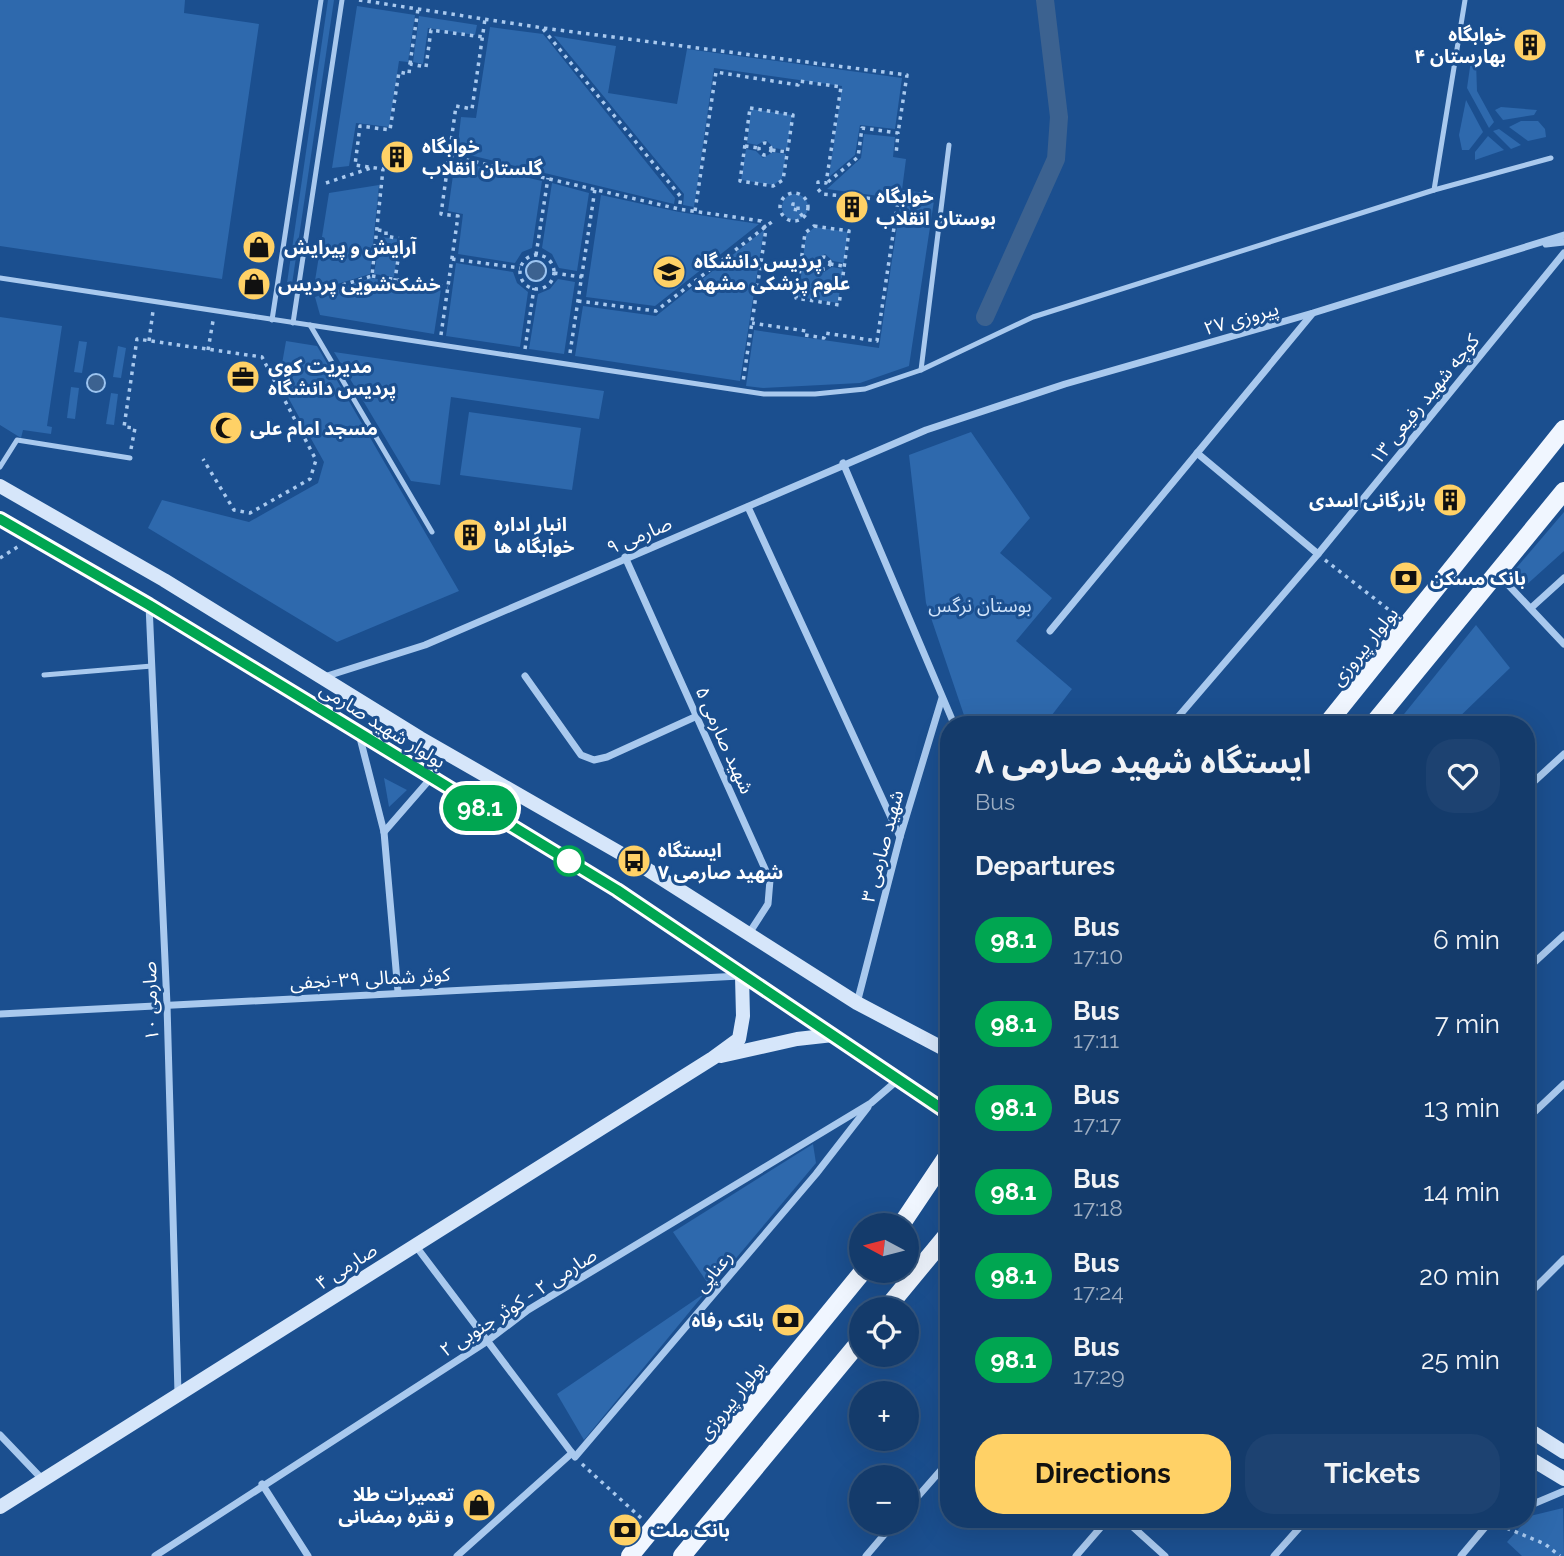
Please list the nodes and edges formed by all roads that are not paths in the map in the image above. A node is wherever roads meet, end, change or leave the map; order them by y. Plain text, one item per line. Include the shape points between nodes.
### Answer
1 (321, 0) edge
2 (342, 0) edge
3 (1465, 0) edge
4 (949, 145) dead end
5 (1551, 158) dead end
6 (1434, 190) junction
7 (1564, 235) edge
8 (1564, 242) edge
9 (1528, 247) junction
10 (1564, 253) edge
11 (0, 278) edge
12 (1313, 313) junction
13 (272, 320) junction
14 (293, 323) junction
15 (310, 325) junction
16 (921, 370) junction
17 (1564, 429) edge
18 (926, 430) joint
19 (1197, 453) junction
20 (130, 458) road end
21 (843, 463) junction
22 (0, 467) edge
23 (0, 486) edge
24 (1564, 491) edge
25 (748, 507) junction
26 (0, 519) edge
27 (432, 532) dead end
28 (1318, 554) junction
29 (625, 556) junction
30 (1497, 572) junction
31 (1564, 578) edge
32 (149, 605) junction
33 (1531, 608) junction
34 (1050, 631) dead end
35 (1564, 643) edge
36 (152, 666) junction
37 (44, 676) dead end
38 (525, 676) dead end
39 (322, 678) junction
40 (942, 698) junction
41 (697, 716) junction
42 (950, 716) edge
43 (1179, 716) edge
44 (1333, 716) edge
45 (1380, 716) edge
46 (358, 733) junction
47 (1564, 754) edge
48 (431, 778) junction
49 (1535, 781) edge
50 (384, 832) junction
51 (900, 836) junction
52 (747, 935) junction
53 (1564, 935) edge
54 (1535, 962) edge
55 (742, 975) junction
56 (398, 992) junction
57 (857, 1003) junction
58 (167, 1005) junction
59 (0, 1014) edge
60 (833, 1035) junction
61 (940, 1047) edge
62 (713, 1058) junction
63 (900, 1078) junction
64 (1564, 1084) edge
65 (871, 1103) junction
66 (940, 1107) edge
67 (1535, 1111) edge
68 (940, 1167) edge
69 (909, 1213) edge
70 (414, 1244) junction
71 (940, 1244) edge
72 (1564, 1259) edge
73 (853, 1283) edge
74 (1535, 1288) edge
75 (897, 1297) edge
76 (486, 1342) junction
77 (849, 1354) edge
78 (178, 1397) junction
79 (1535, 1434) edge
80 (0, 1436) edge
81 (1564, 1452) edge
82 (574, 1455) junction
83 (1535, 1461) edge
84 (940, 1471) edge
85 (1564, 1479) edge
86 (43, 1480) junction
87 (262, 1484) junction
88 (1564, 1491) edge
89 (919, 1495) edge
90 (1535, 1503) edge
91 (0, 1507) edge
92 (1100, 1528) edge
93 (1134, 1528) edge
94 (1299, 1528) edge
95 (1486, 1528) edge
96 (884, 1535) edge
97 (155, 1556) edge
98 (308, 1556) edge
99 (457, 1556) edge
100 (630, 1556) edge
101 (682, 1556) edge
102 (866, 1556) edge
103 (1076, 1556) edge
104 (1165, 1556) edge
105 (1274, 1556) edge
106 (1461, 1556) edge

1 - 13 lane
2 - 14 lane
3 - 6 lane
4 - 16 lane
5 - 6 lane
6 - 16 lane via 1033,317
7 - 9 street, پیروزی ۲۷
8 - 9 street
9 - 12 street, پیروزی ۲۷
10 - 28 street, کوچه شهید رفیعی ۱۳
11 - 13 lane
12 - 18 street, پیروزی ۲۷ via 1065,384
12 - 19 street
13 - 14 lane
14 - 15 lane
15 - 16 lane via 742,391 815,394 865,389
15 - 27 lane
17 - 44 main road, بولوار پیروزی
18 - 21 street, صارمی ۹
19 - 28 street
19 - 34 street
20 - 22 lane via 18,440
21 - 25 street, صارمی ۹
21 - 40 street
23 - 39 main road, بولوار شهید صارمی
24 - 30 main road
25 - 29 street, صارمی ۹
25 - 51 street
26 - 32 main road, بولوار شهید صارمی
28 - 43 street, کوچه شهید رفیعی ۱۳
29 - 39 street, صارمی ۹ via 425,645
29 - 41 street, شهید صارمی ۵
30 - 33 street
30 - 45 main road
31 - 33 street
32 - 36 street, صارمی ۱۰
32 - 46 main road, بولوار شهید صارمی
33 - 35 street
36 - 37 lane
36 - 58 street, صارمی ۱۰
38 - 41 street via 581,755 594,760
39 - 52 main road, بولوار شهید صارمی via 634,861
40 - 42 street
40 - 51 street, شهید صارمی ۳
41 - 52 street, شهید صارمی ۵ via 770,880 768,904
46 - 48 main road, بولوار شهید صارمی
46 - 50 street
47 - 49 street
48 - 50 street
48 - 55 main road, بولوار شهید صارمی via 617,890
50 - 56 street
51 - 57 street, شهید صارمی ۳
52 - 57 main road, بولوار شهید صارمی
53 - 54 street
55 - 56 street, کوثر شمالی ۳۹-نجفی
55 - 60 main road, بولوار شهید صارمی
55 - 62 main road via 743,1016 738,1038
56 - 58 street, کوثر شمالی ۳۹-نجفی
57 - 61 main road, بولوار شهید صارمی
58 - 59 street, کوثر شمالی ۳۹-نجفی
58 - 78 street, صارمی ۱۰
60 - 62 main road
60 - 63 main road, بولوار شهید صارمی
62 - 70 main road, صارمی ۴
63 - 65 street, صارمی ۲ - کوثر جنوبی ۲
63 - 66 main road, بولوار شهید صارمی
64 - 67 street
65 - 76 street, صارمی ۲ - کوثر جنوبی ۲ via 528,1310
65 - 82 street, رعناپی via 816,1174
68 - 69 main road
70 - 76 street
70 - 78 main road, صارمی ۴
71 - 75 main road
72 - 74 street
73 - 100 main road, بولوار پیروزی
76 - 82 street
76 - 87 street, صارمی ۲ - کوثر جنوبی ۲
77 - 101 main road
78 - 86 main road, صارمی ۴
79 - 81 main road
80 - 86 street
82 - 99 street, رعناپی
83 - 85 main road
84 - 89 street
86 - 91 main road, صارمی ۴
87 - 97 street, صارمی ۲ - کوثر جنوبی ۲
87 - 98 street
88 - 90 street
92 - 103 street
93 - 104 street
94 - 105 street
95 - 106 street
96 - 102 street

